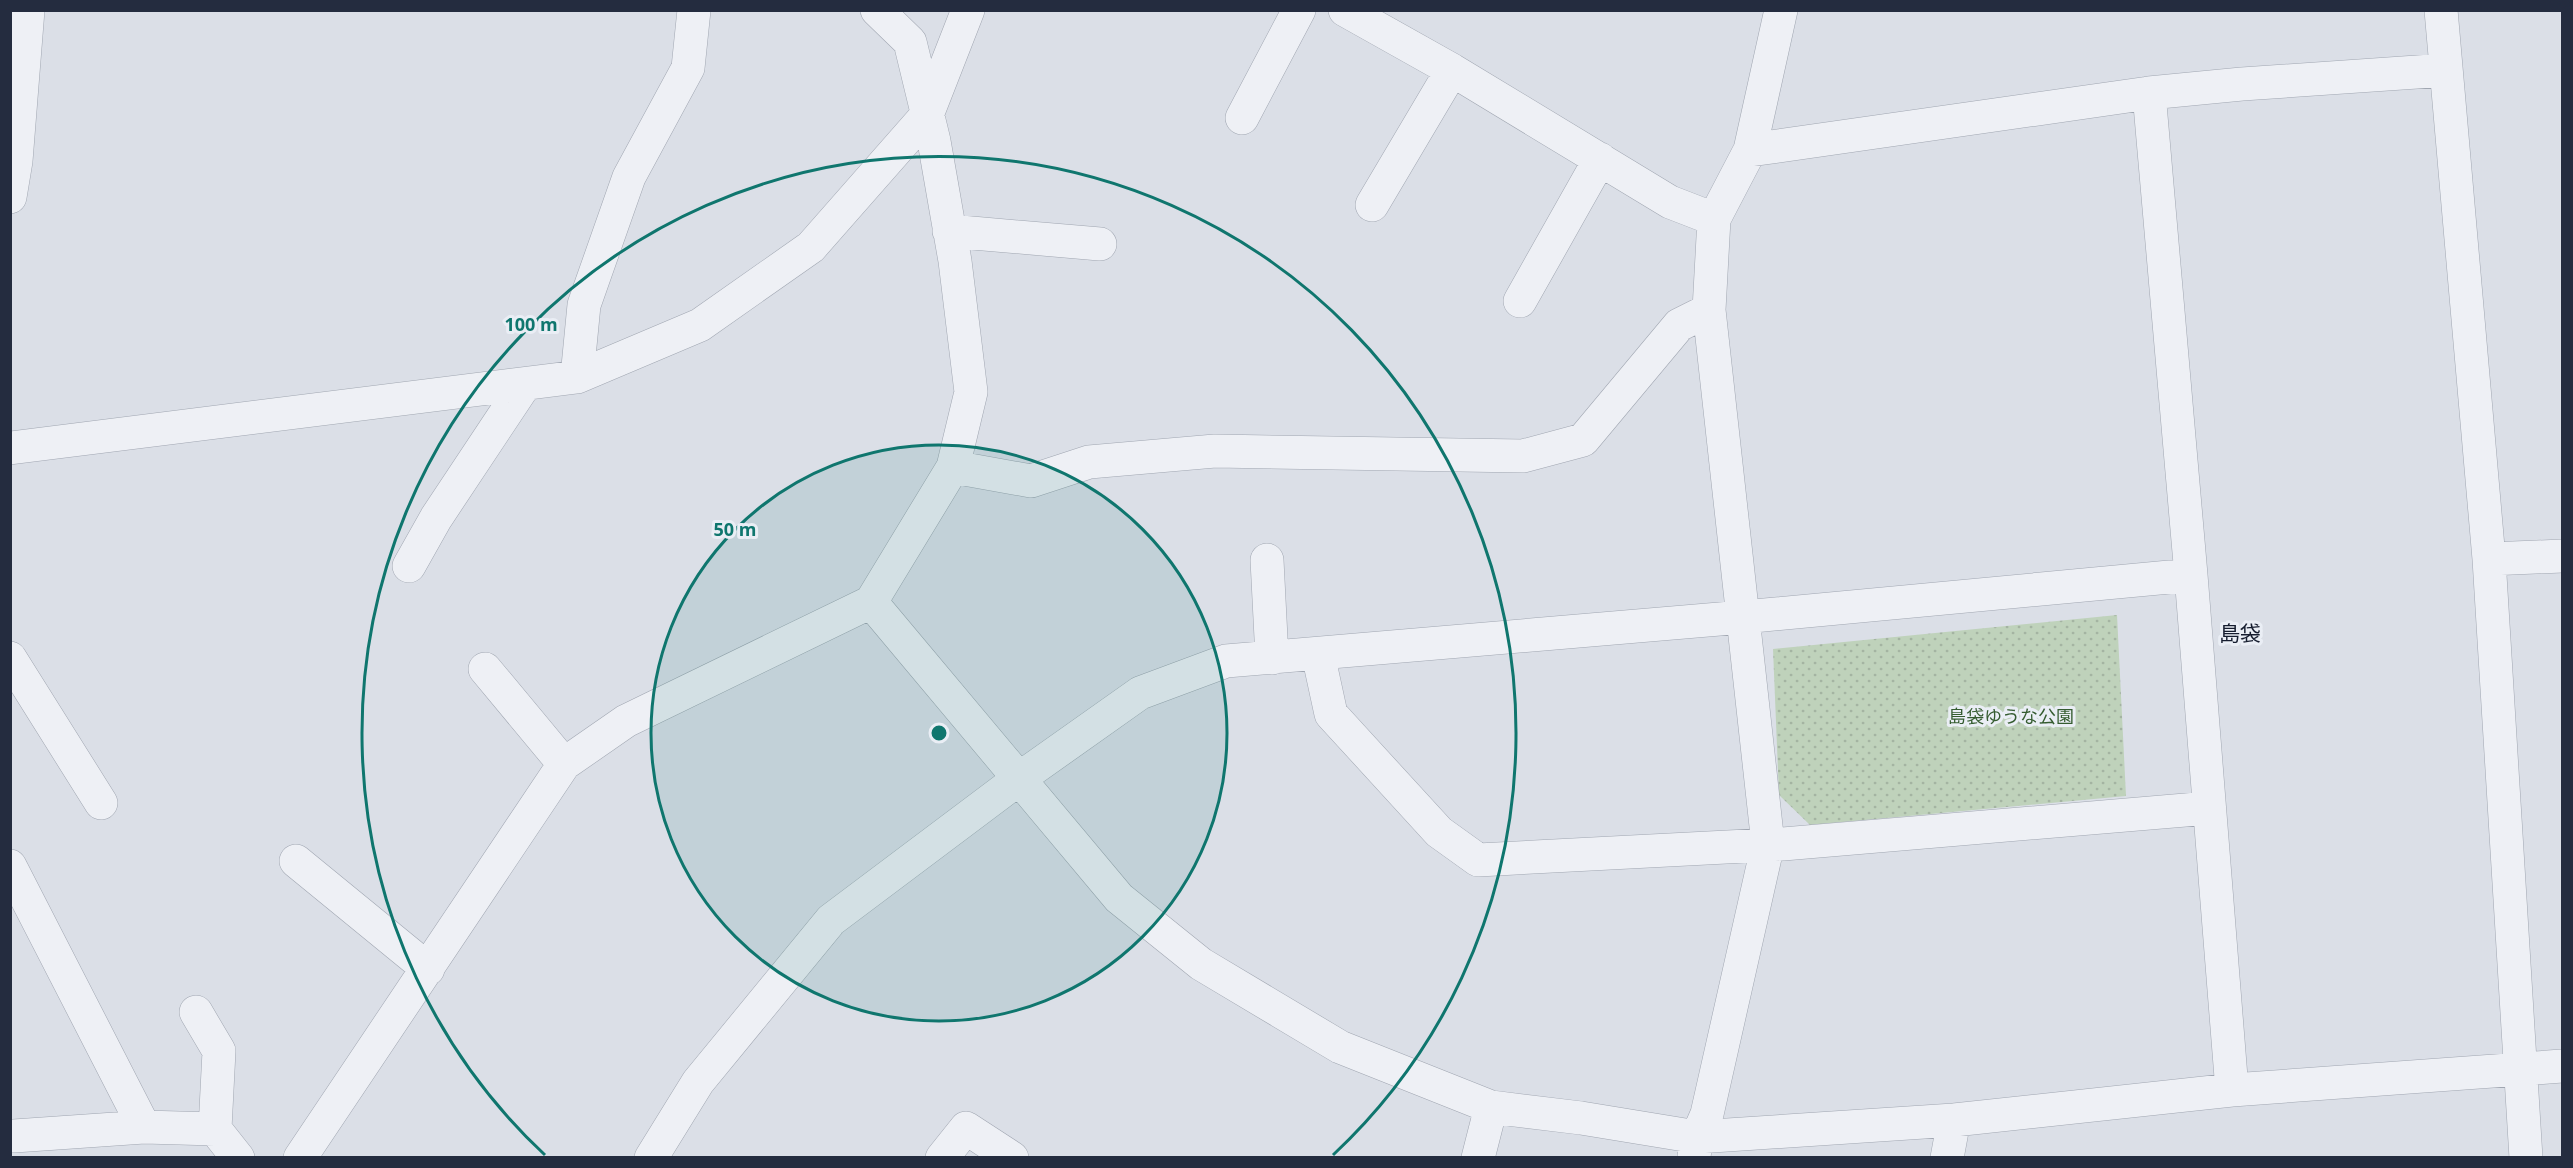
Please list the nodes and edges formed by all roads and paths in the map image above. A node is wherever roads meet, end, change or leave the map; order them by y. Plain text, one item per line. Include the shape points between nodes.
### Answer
1 (28, 10) edge
2 (694, 10) edge
3 (877, 10) edge
4 (968, 10) edge
5 (1299, 10) edge
6 (1345, 10) edge
7 (1781, 10) edge
8 (2441, 10) edge
9 (1452, 70) junction
10 (2446, 70) junction
11 (2149, 93) junction
12 (927, 115) junction
13 (1242, 118) dead end
14 (1750, 150) junction
15 (1600, 159) junction
16 (10, 197) edge
17 (1372, 205) dead end
18 (1714, 219) junction
19 (949, 231) junction
20 (1100, 244) dead end
21 (1520, 301) dead end
22 (1709, 310) junction
23 (577, 377) junction
24 (525, 384) junction
25 (10, 448) edge
26 (953, 467) junction
27 (2562, 556) edge
28 (2489, 559) junction
29 (1267, 561) dead end
30 (409, 566) dead end
31 (2191, 575) junction
32 (871, 602) junction
33 (1743, 617) junction
34 (1318, 654) junction
35 (10, 658) edge
36 (1272, 658) junction
37 (485, 669) dead end
38 (564, 764) junction
39 (1020, 778) junction
40 (101, 803) dead end
41 (2209, 808) junction
42 (1768, 844) junction
43 (296, 861) dead end
44 (14, 883) edge
45 (428, 969) junction
46 (196, 1012) dead end
47 (2562, 1066) edge
48 (2520, 1069) junction
49 (2232, 1089) junction
50 (1491, 1107) junction
51 (1954, 1120) junction
52 (144, 1126) junction
53 (215, 1129) junction
54 (12, 1138) edge
55 (1695, 1148) edge
56 (238, 1158) edge
57 (300, 1158) edge
58 (651, 1158) edge
59 (942, 1158) edge
60 (1012, 1158) edge
61 (1478, 1158) edge
62 (1947, 1158) edge
63 (2526, 1158) edge

1 - 16 street
2 - 23 street via 688,68 629,177 584,305
3 - 12 street via 910,42
4 - 12 street
5 - 13 street
6 - 9 street
7 - 14 street
8 - 10 street
9 - 15 street
9 - 17 street
10 - 11 street
10 - 28 street
11 - 14 street
11 - 31 street
12 - 19 street
12 - 23 street via 811,247 700,325
14 - 18 street
15 - 18 street via 1670,202
15 - 21 street
18 - 22 street
19 - 20 street
19 - 26 street via 971,392
22 - 26 street via 1679,325 1583,440 1523,456 1215,451 1089,462 1031,481
22 - 33 street
23 - 24 street
24 - 25 street
24 - 30 street via 436,518
26 - 32 street
27 - 28 street
28 - 48 street
29 - 36 street
31 - 33 street
31 - 41 street
32 - 38 street via 626,721
32 - 39 street
33 - 34 street
33 - 42 street
34 - 36 street
34 - 42 street via 1331,714 1439,832 1478,860
35 - 40 street
36 - 39 street via 1226,662 1140,693
37 - 38 street
38 - 45 street
39 - 50 street via 1119,898 1201,964 1340,1047
39 - 58 street via 831,920 698,1082
41 - 42 street
41 - 49 street
42 - 55 street via 1707,1114
43 - 45 street
44 - 52 street
45 - 57 street
46 - 53 street via 219,1051
47 - 48 street
48 - 49 street
48 - 63 street
49 - 51 street
50 - 55 street via 1581,1118
50 - 61 street
51 - 55 street
51 - 62 street
52 - 53 street
52 - 54 street
53 - 56 street
59 - 60 street via 966,1128

